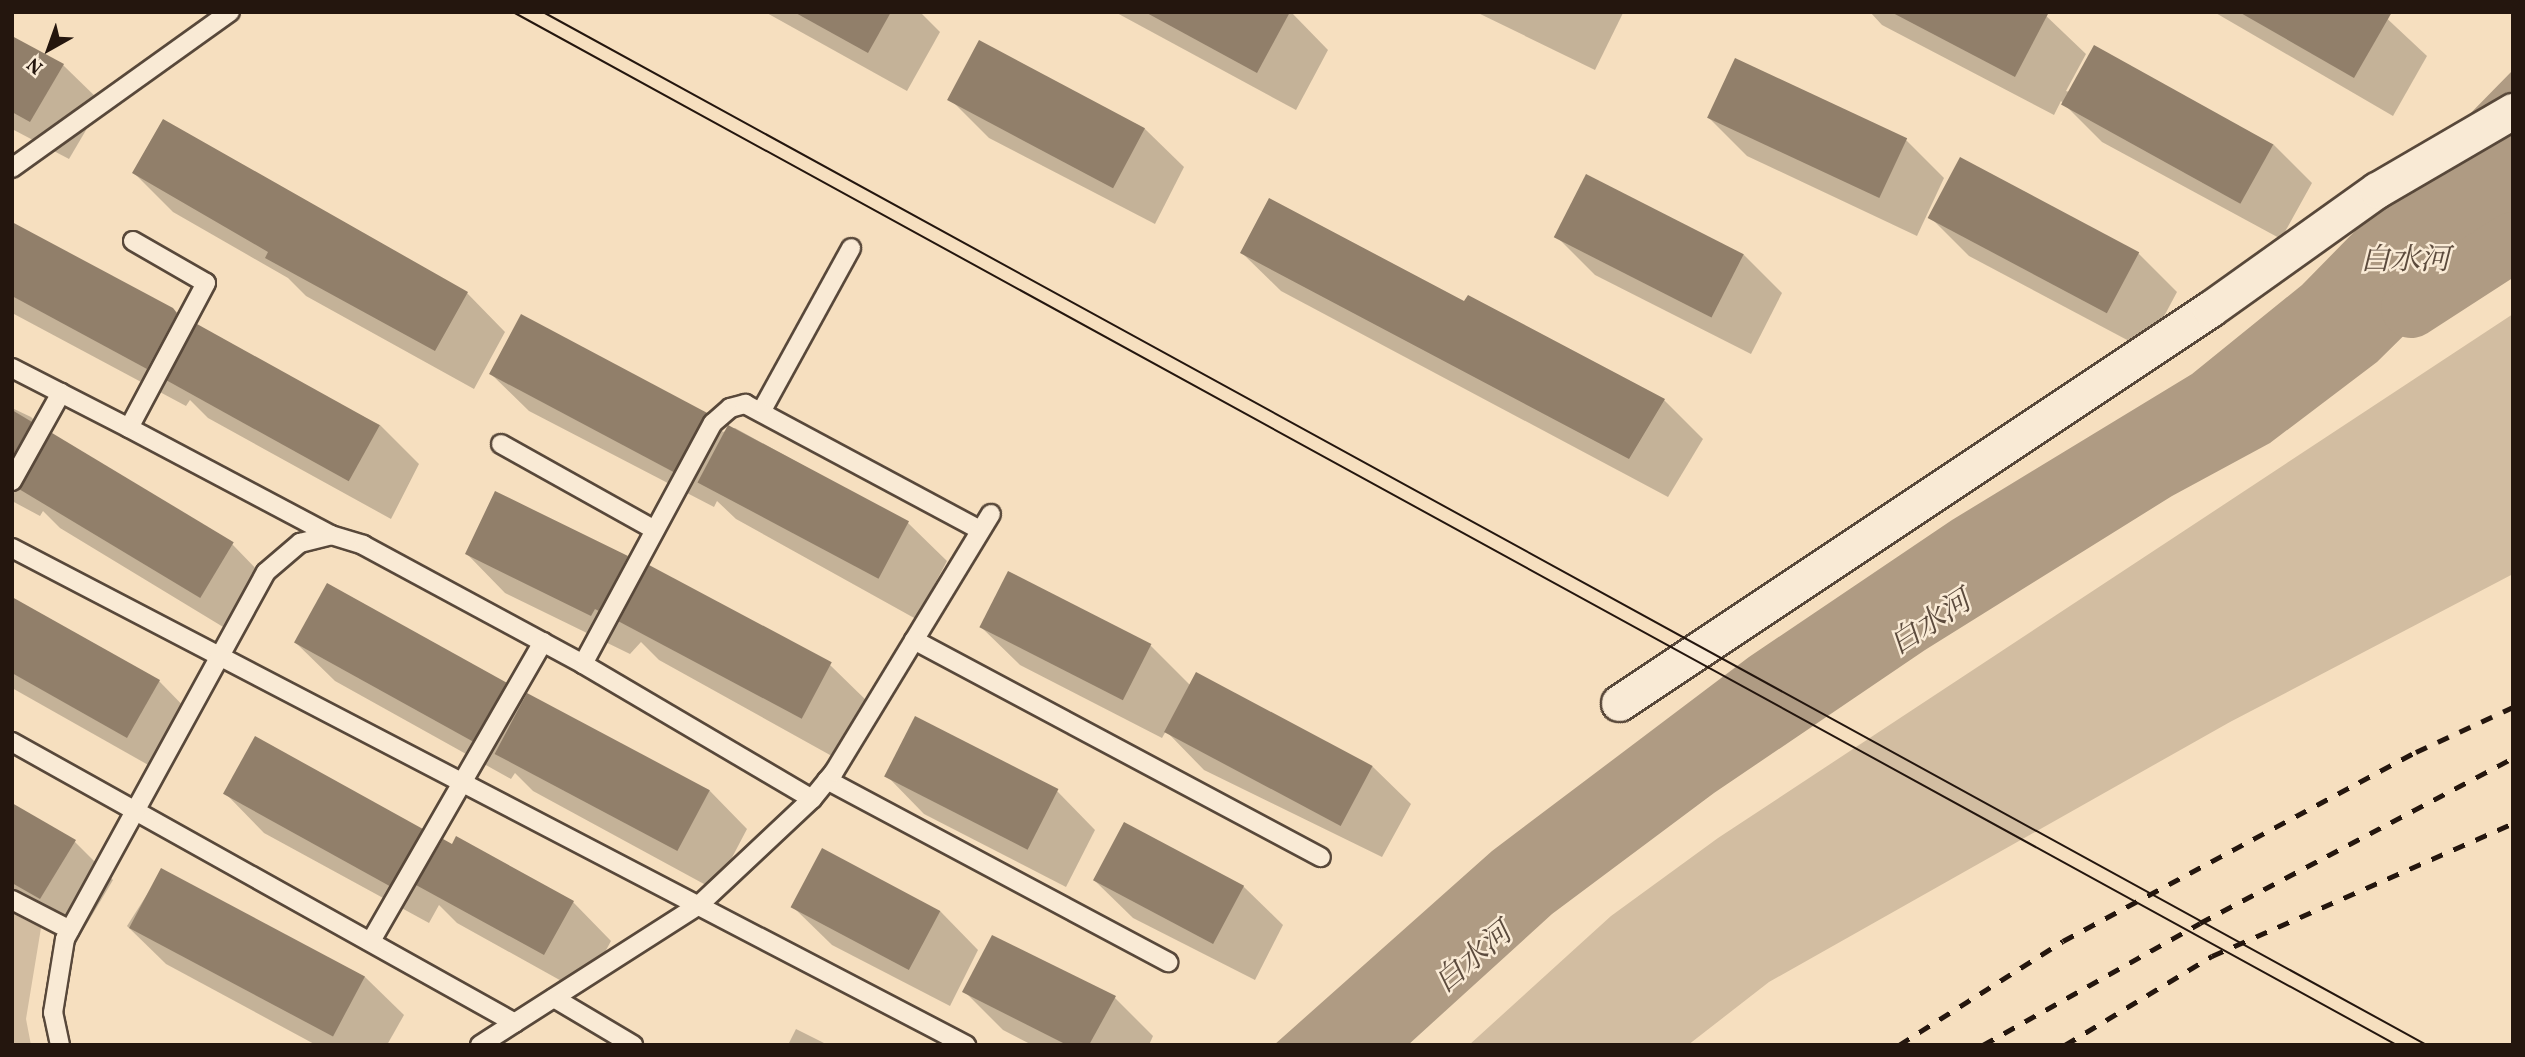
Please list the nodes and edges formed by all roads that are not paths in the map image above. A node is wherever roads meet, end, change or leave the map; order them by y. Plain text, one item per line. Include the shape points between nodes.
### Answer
1 (230, 12) edge
2 (2513, 111) edge
3 (12, 168) edge
4 (133, 241) dead end
5 (851, 248) dead end
6 (12, 368) edge
7 (61, 393) junction
8 (761, 412) junction
9 (129, 428) junction
10 (501, 444) dead end
11 (12, 481) edge
12 (991, 513) dead end
13 (655, 530) junction
14 (981, 530) junction
15 (331, 536) junction
16 (12, 548) edge
17 (914, 640) junction
18 (543, 642) junction
19 (220, 656) junction
20 (583, 664) junction
21 (1619, 703) dead end
22 (12, 743) edge
23 (827, 780) junction
24 (464, 782) junction
25 (812, 799) junction
26 (136, 810) junction
27 (1321, 857) dead end
28 (12, 900) edge
29 (699, 905) junction
30 (70, 930) junction
31 (371, 941) junction
32 (1168, 962) dead end
33 (554, 998) junction
34 (515, 1023) junction
35 (60, 1045) edge
36 (480, 1045) edge
37 (633, 1045) edge
38 (965, 1045) edge

1 - 3 lane
2 - 21 street via 2377,190 2210,309
4 - 9 lane via 206,283
5 - 8 lane
6 - 7 lane
7 - 9 lane
7 - 11 lane
8 - 13 lane via 745,404 730,408 713,423
8 - 14 lane
9 - 15 lane
10 - 13 lane
12 - 14 lane
13 - 20 lane
14 - 17 lane
15 - 18 lane via 363,545
15 - 19 lane via 300,543 266,572
16 - 19 lane
17 - 23 lane
17 - 27 lane
18 - 20 lane
18 - 24 lane
19 - 24 lane
19 - 26 lane
20 - 25 lane
22 - 26 lane
23 - 25 lane
23 - 32 lane
24 - 29 lane
24 - 31 lane
25 - 29 lane
26 - 30 lane
26 - 31 lane
28 - 30 lane
29 - 33 lane
29 - 38 lane
30 - 35 lane via 53,1013
31 - 34 lane
33 - 34 lane
33 - 37 lane
34 - 36 lane

